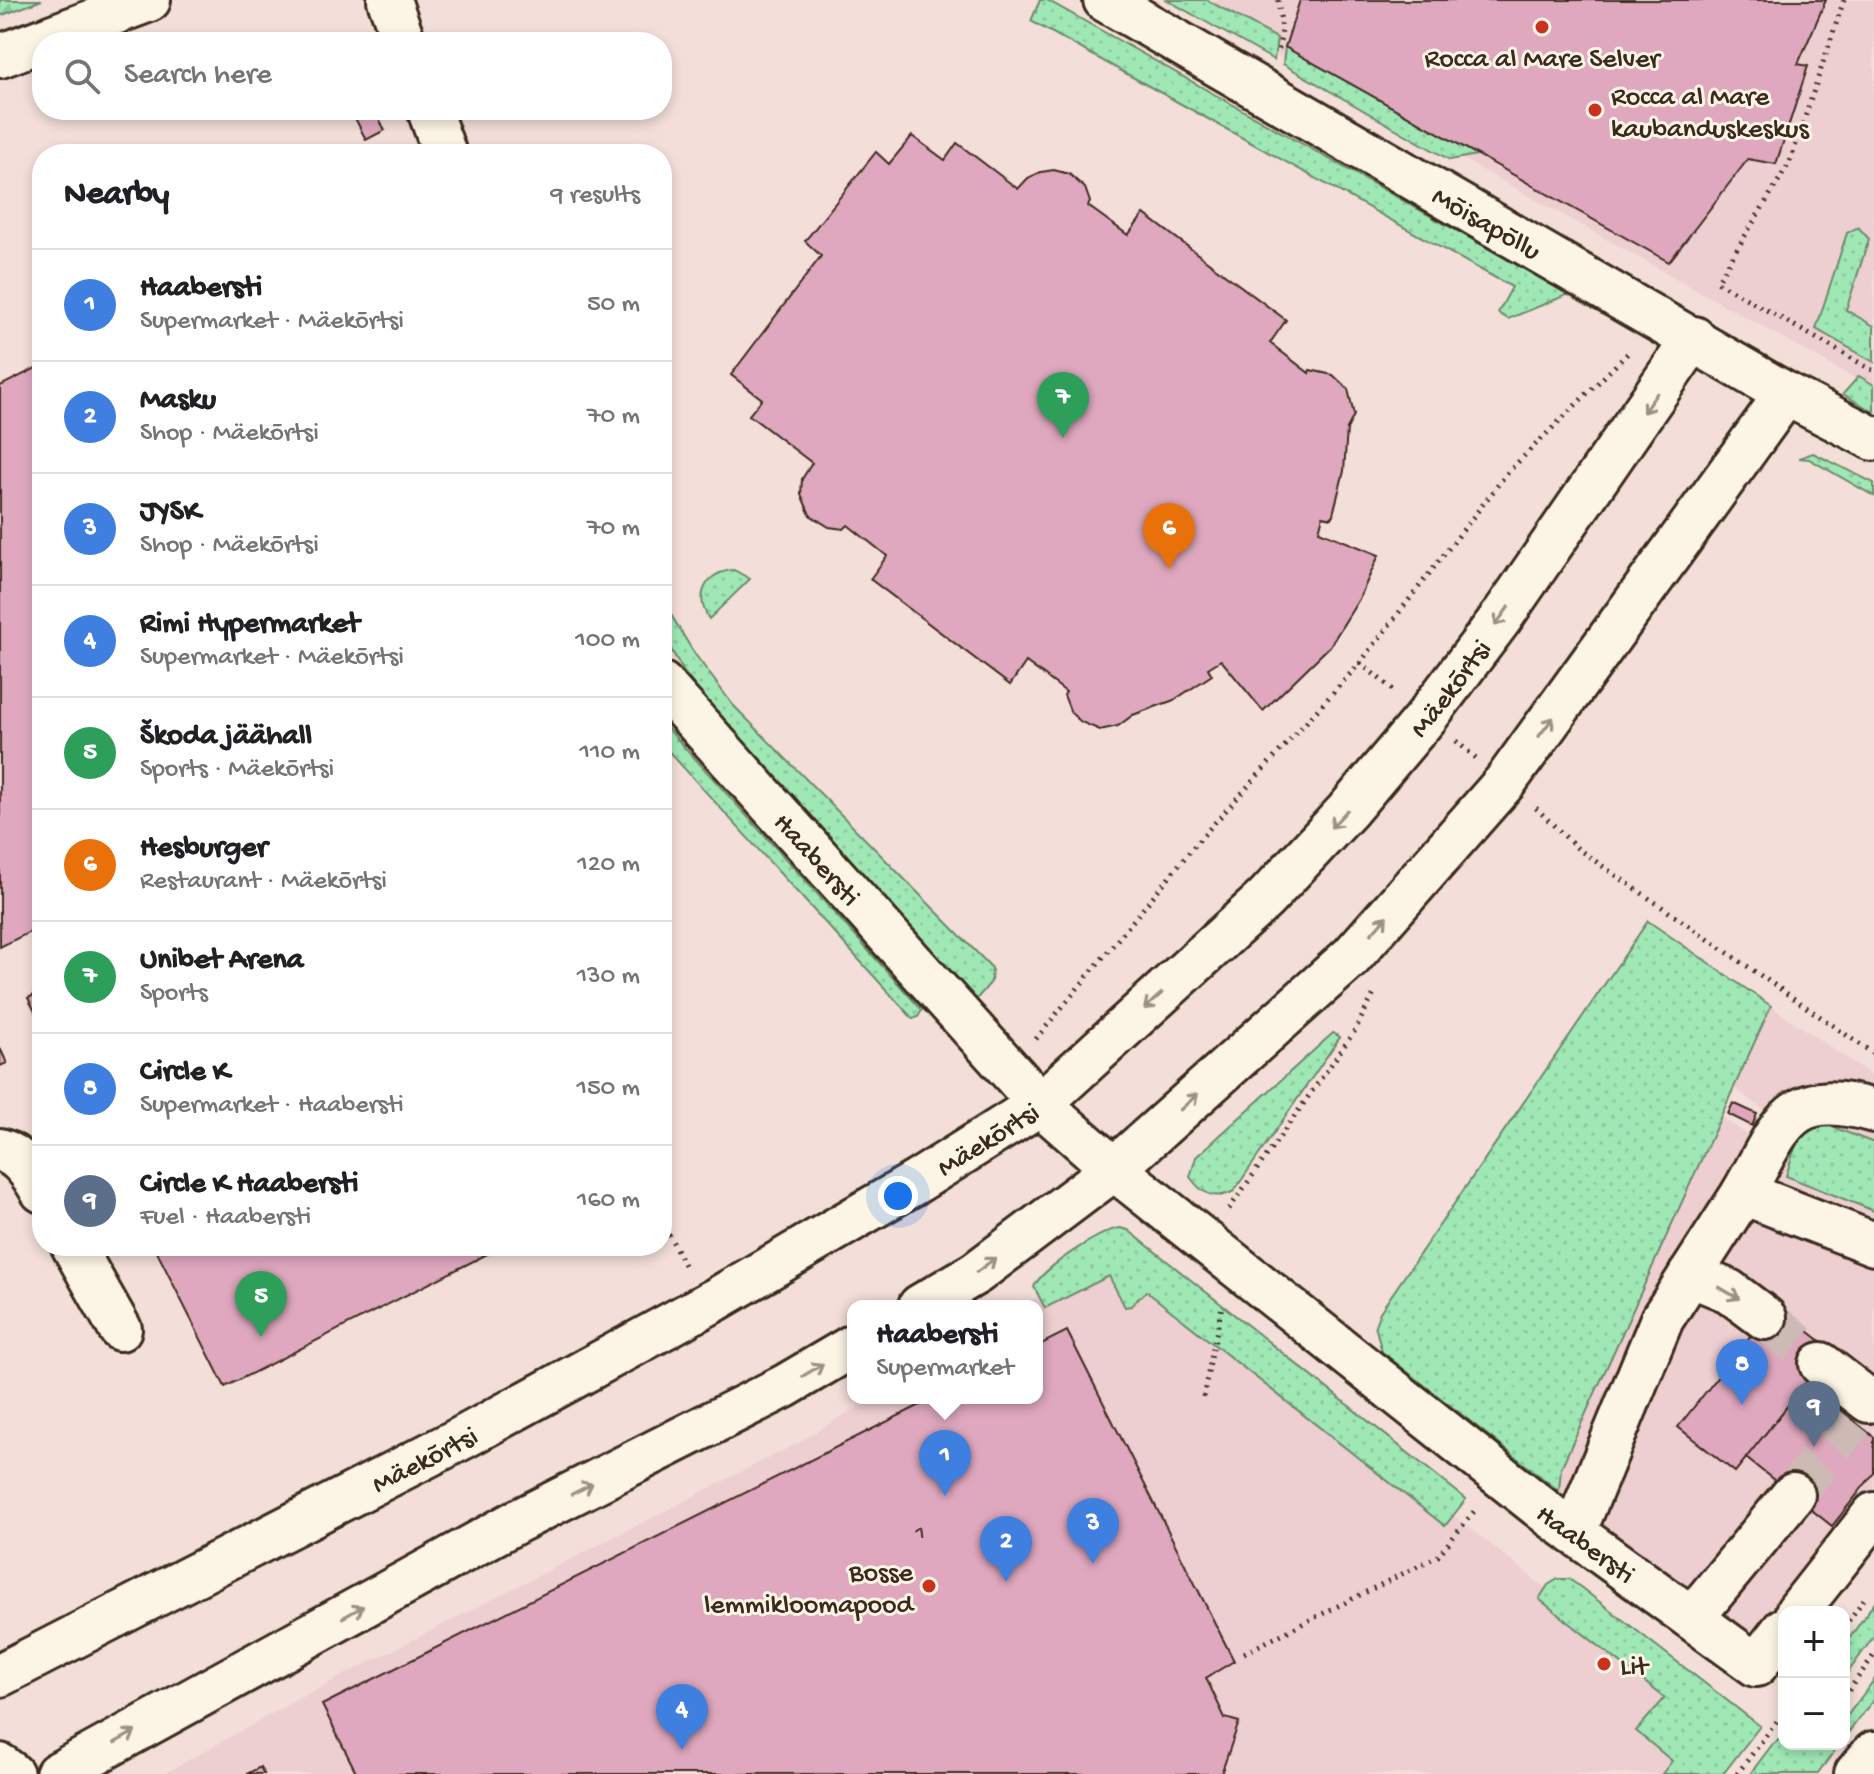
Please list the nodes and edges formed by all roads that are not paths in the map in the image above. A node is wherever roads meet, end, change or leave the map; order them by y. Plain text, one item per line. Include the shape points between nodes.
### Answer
1 (149, 0) edge
2 (389, 0) edge
3 (1105, 0) edge
4 (64, 32) edge
5 (400, 32) edge
6 (32, 44) edge
7 (0, 56) edge
8 (433, 120) edge
9 (441, 144) edge
10 (1694, 338) junction
11 (1786, 394) junction
12 (1874, 439) edge
13 (672, 695) edge
14 (1040, 1104) junction
15 (1874, 1111) edge
16 (0, 1150) edge
17 (1114, 1169) junction
18 (32, 1174) edge
19 (1743, 1193) junction
20 (1874, 1244) edge
21 (79, 1256) edge
22 (1690, 1275) junction
23 (930, 1300) edge
24 (1765, 1318) tunnel mouth
25 (120, 1329) dead end
26 (847, 1350) edge
27 (1821, 1364) tunnel mouth
28 (1865, 1405) edge
29 (1793, 1495) tunnel mouth
30 (1874, 1514) edge
31 (1574, 1533) junction
32 (1802, 1606) edge
33 (1692, 1618) junction
34 (1778, 1637) edge
35 (0, 1675) edge
36 (1874, 1754) edge
37 (0, 1765) edge
38 (12, 1774) edge
39 (57, 1774) edge
40 (1857, 1774) edge

1 - 4 street
2 - 5 street
3 - 10 street, Mõisapõllu
6 - 7 street
8 - 9 street
10 - 11 street, Mõisapõllu
10 -> 14 street, Mäekõrtsi via 1501,618 1347,811 1265,899
11 - 12 street, Mõisapõllu
17 -> 11 street via 1351,957 1505,782
13 - 14 street, Haabersti
14 - 17 street, Haabersti
14 - 35 street, Mäekõrtsi via 715,1300 464,1437
15 - 19 street via 1841,1101 1812,1103 1785,1120
16 - 18 street via 12,1153
23 -> 17 street via 976,1273
17 - 31 street, Haabersti
19 - 20 street
19 - 22 street
21 - 25 street
22 -> 24 street via 1729,1291
22 - 31 street via 1662,1319
39 -> 26 street via 516,1522
27 - 28 street
29 - 33 street
30 - 32 street
31 - 33 street, Haabersti
33 - 34 street, Haabersti via 1756,1665
36 - 40 main road
37 - 38 street

